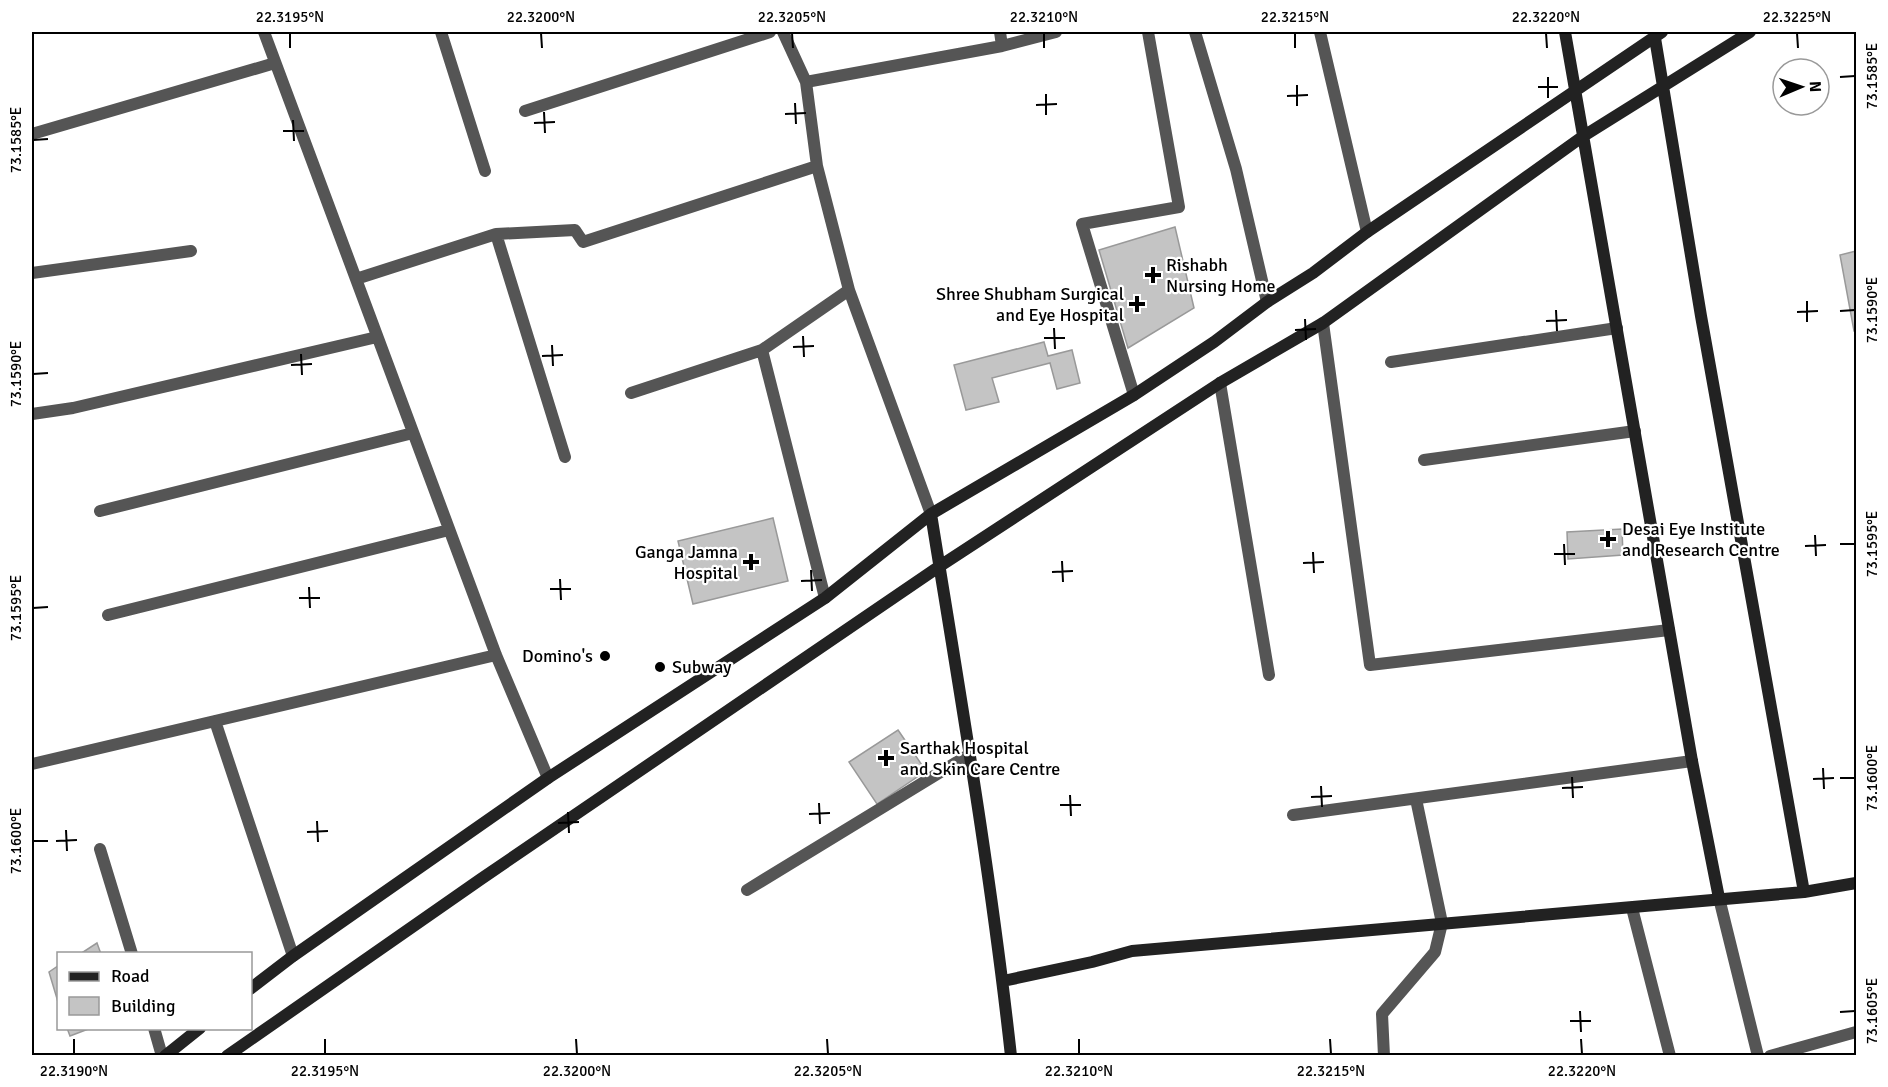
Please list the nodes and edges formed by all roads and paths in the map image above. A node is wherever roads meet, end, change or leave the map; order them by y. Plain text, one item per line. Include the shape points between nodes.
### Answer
1 (264, 32) edge
2 (441, 32) edge
3 (770, 32) edge
4 (783, 32) edge
5 (1000, 32) edge
6 (1056, 32) edge
7 (1148, 32) edge
8 (1195, 32) edge
9 (1320, 32) edge
10 (1565, 32) edge
11 (1750, 32) edge
12 (1657, 33) edge
13 (1002, 46) junction
14 (275, 63) junction
15 (806, 82) junction
16 (1663, 85) junction
17 (1574, 90) junction
18 (525, 111) dead end
19 (32, 134) edge
20 (1582, 137) junction
21 (817, 166) junction
22 (485, 171) dead end
23 (1367, 232) junction
24 (496, 234) junction
25 (191, 251) dead end
26 (32, 273) edge
27 (356, 279) junction
28 (849, 290) junction
29 (1267, 302) junction
30 (1323, 323) junction
31 (1617, 328) junction
32 (377, 338) junction
33 (762, 350) junction
34 (1391, 362) dead end
35 (1220, 383) junction
36 (631, 393) dead end
37 (1134, 395) junction
38 (32, 414) edge
39 (1635, 430) junction
40 (413, 433) junction
41 (565, 457) dead end
42 (1424, 460) dead end
43 (100, 511) dead end
44 (931, 513) junction
45 (449, 530) junction
46 (940, 566) junction
47 (825, 598) junction
48 (108, 615) dead end
49 (1670, 630) junction
50 (496, 656) junction
51 (1269, 675) dead end
52 (215, 721) junction
53 (970, 754) junction
54 (1692, 761) junction
55 (32, 764) edge
56 (548, 778) junction
57 (1416, 799) junction
58 (1293, 815) dead end
59 (100, 849) dead end
60 (1857, 883) edge
61 (747, 890) dead end
62 (1804, 892) junction
63 (1719, 898) junction
64 (1632, 908) junction
65 (1442, 923) junction
66 (131, 952) edge
67 (293, 956) junction
68 (1003, 981) junction
69 (252, 987) edge
70 (154, 1030) edge
71 (199, 1030) edge
72 (1857, 1032) edge
73 (164, 1056) edge
74 (227, 1056) edge
75 (1011, 1056) edge
76 (1384, 1056) edge
77 (1670, 1056) edge
78 (1758, 1056) edge
79 (1770, 1056) edge

1 - 14 street
2 - 22 street
3 - 18 street
4 - 15 street
5 - 13 street
6 - 13 street
7 - 37 street via 1179,207 1082,224
8 - 29 street via 1236,169
9 - 23 street
10 - 17 main road
11 - 16 main road
12 - 16 main road
12 - 17 main road
13 - 15 street
14 - 19 street
14 - 27 street
15 - 21 street
16 - 20 main road
16 - 62 main road
17 - 20 main road
17 - 23 main road
20 - 30 main road
20 - 31 main road
21 - 24 street via 583,242 575,230
21 - 28 street
23 - 29 main road
24 - 27 street
24 - 41 street
25 - 26 street
27 - 32 street
28 - 33 street
28 - 44 street
29 - 37 main road
30 - 35 main road
30 - 49 street via 1370,665
31 - 34 street
31 - 39 main road
32 - 38 street
32 - 40 street
33 - 36 street
33 - 47 street
35 - 46 main road
35 - 51 street
37 - 44 main road
39 - 42 street
39 - 49 main road
40 - 43 street
40 - 45 street
44 - 46 main road
44 - 47 main road
45 - 48 street
45 - 50 street
46 - 53 main road
46 - 74 main road
47 - 56 main road
49 - 54 main road
50 - 52 street
50 - 56 street
52 - 55 street
52 - 67 street
53 - 61 street
53 - 68 main road
54 - 57 street
54 - 63 main road
56 - 67 main road
57 - 58 street
57 - 65 street
59 - 66 street
60 - 62 main road
62 - 63 main road
63 - 64 main road
63 - 78 street
64 - 65 main road
64 - 77 street
65 - 68 main road via 1132,951
65 - 76 street via 1436,952 1382,1014
67 - 69 main road
68 - 75 main road
70 - 73 street
71 - 73 main road
72 - 79 street

